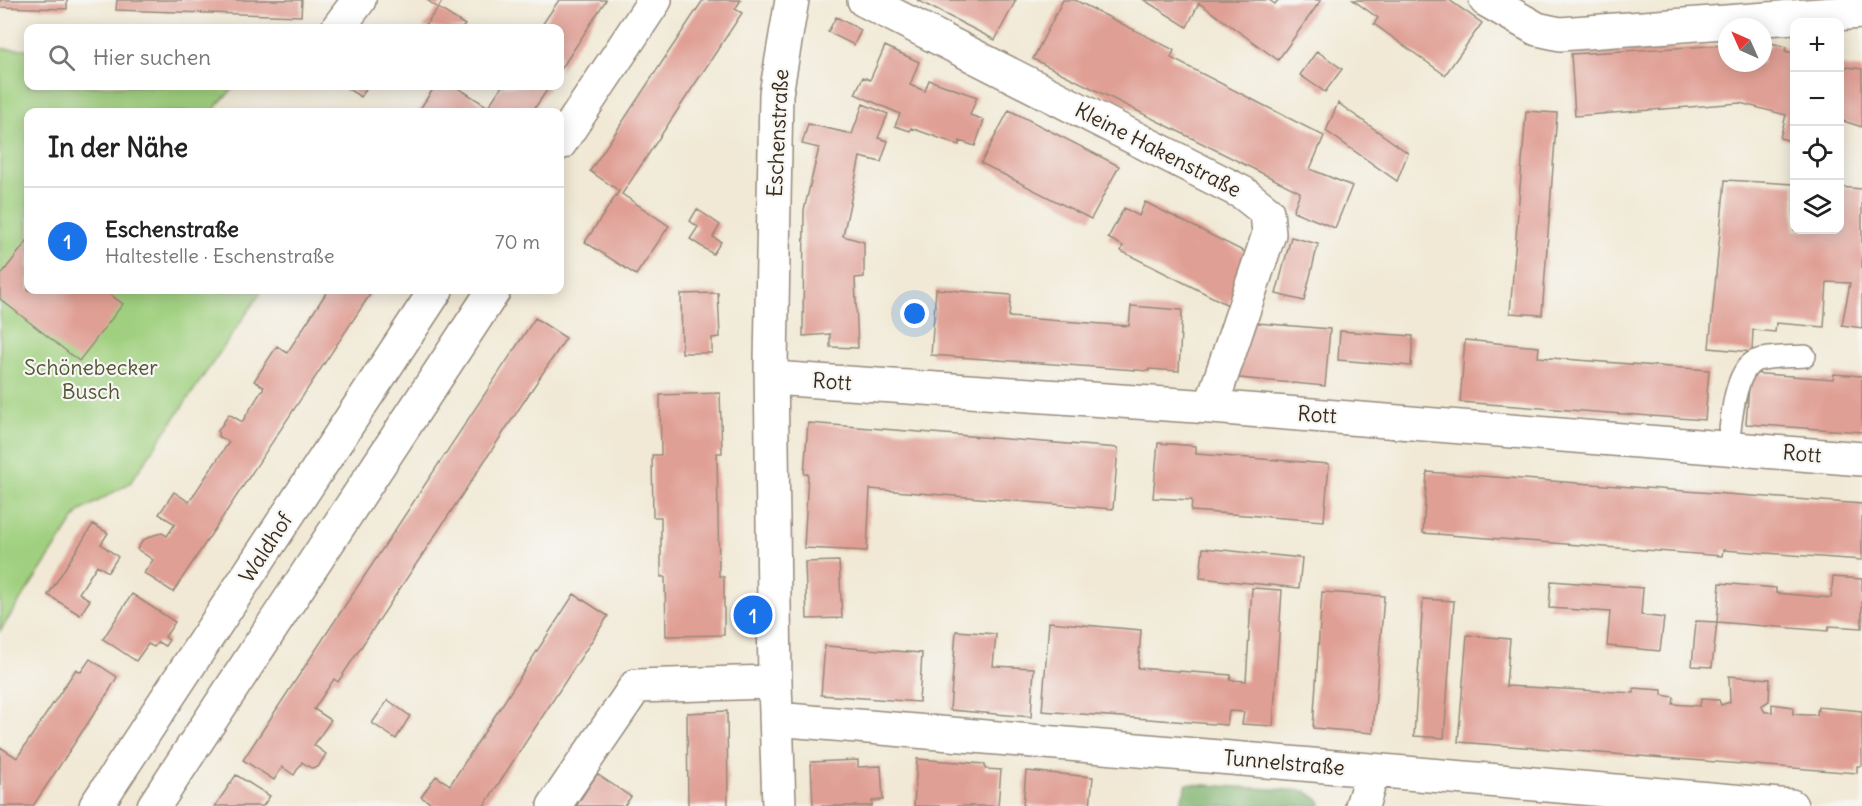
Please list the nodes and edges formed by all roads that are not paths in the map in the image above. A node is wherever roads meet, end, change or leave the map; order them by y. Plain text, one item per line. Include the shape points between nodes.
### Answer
1 (359, 0) edge
2 (655, 0) edge
3 (792, 0) edge
4 (864, 0) edge
5 (1486, 0) edge
6 (1862, 12) edge
7 (342, 24) edge
8 (564, 137) edge
9 (433, 294) edge
10 (491, 294) edge
11 (1805, 356) dead end
12 (772, 378) junction
13 (1211, 407) junction
14 (1728, 448) junction
15 (1862, 459) edge
16 (775, 682) junction
17 (776, 719) junction
18 (1373, 771) junction
19 (1666, 801) edge
20 (96, 806) edge
21 (154, 806) edge
22 (554, 806) edge
23 (779, 806) edge
24 (1362, 806) edge
25 (1791, 806) edge

1 - 7 street
2 - 8 street
3 - 12 street, Eschenstraße via 776,94
4 - 13 street, Kleine Hakenstraße via 1243,193 1266,212 1269,234
5 - 6 street via 1536,29 1560,34
9 - 20 street, Waldhof
10 - 21 street
11 - 14 lane via 1757,360 1745,368 1738,385
12 - 13 street, Rott
12 - 16 street, Eschenstraße
13 - 14 street, Rott
14 - 15 street, Rott
16 - 17 street, Eschenstraße
16 - 22 street via 636,686
17 - 18 street, Tunnelstraße
17 - 23 street, Eschenstraße
18 - 19 street, Tunnelstraße
18 - 24 street
19 - 25 street, Tunnelstraße

